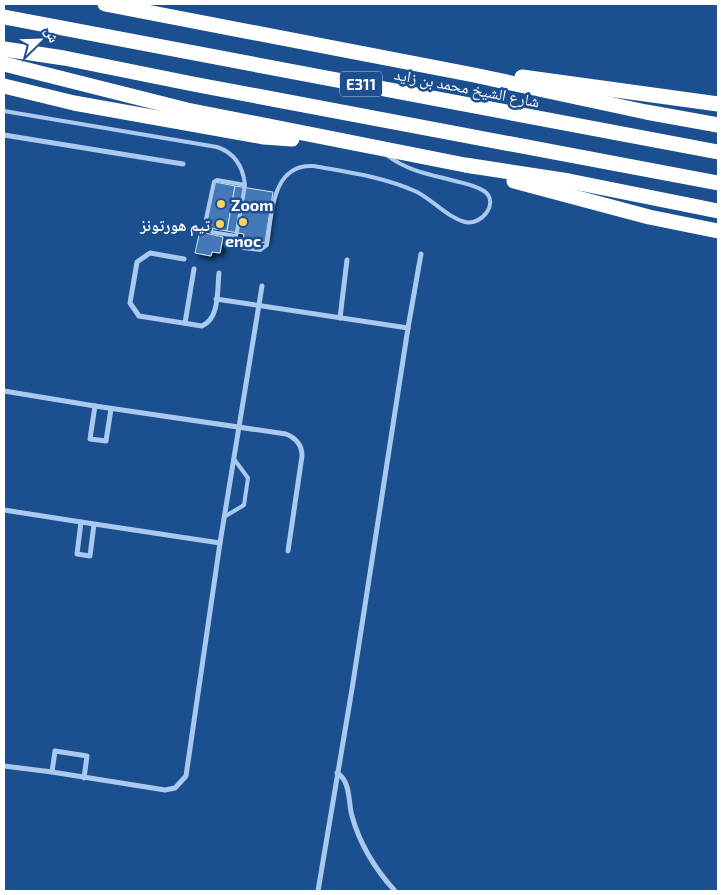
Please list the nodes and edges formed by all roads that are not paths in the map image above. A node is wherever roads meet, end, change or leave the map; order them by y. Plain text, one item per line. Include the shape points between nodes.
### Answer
1 (105, 4) edge
2 (4, 17) edge
3 (4, 49) edge
4 (4, 64) edge
5 (474, 75) junction
6 (4, 86) edge
7 (718, 104) edge
8 (4, 111) edge
9 (718, 125) edge
10 (4, 135) edge
11 (323, 137) junction
12 (379, 148) junction
13 (718, 152) edge
14 (183, 164) dead end
15 (465, 165) junction
16 (718, 183) edge
17 (245, 185) junction
18 (718, 211) edge
19 (718, 231) edge
20 (236, 236) junction
21 (421, 254) dead end
22 (184, 259) dead end
23 (347, 260) dead end
24 (194, 269) dead end
25 (218, 273) dead end
26 (262, 286) dead end
27 (216, 299) junction
28 (259, 306) junction
29 (340, 318) junction
30 (185, 323) junction
31 (408, 328) junction
32 (4, 391) edge
33 (95, 406) junction
34 (111, 409) junction
35 (239, 427) junction
36 (234, 459) junction
37 (4, 510) edge
38 (224, 517) junction
39 (81, 522) junction
40 (94, 524) junction
41 (220, 543) junction
42 (288, 551) dead end
43 (4, 766) edge
44 (52, 772) junction
45 (337, 773) junction
46 (84, 778) junction
47 (318, 891) edge
48 (395, 891) edge

1 - 5 highway
2 - 13 highway, شارع الشيخ محمد بن زايد / E311
3 - 16 highway, E311
4 - 11 highway via 187,110
5 - 7 highway via 529,77
5 - 9 highway
6 - 11 highway via 74,103 264,137
8 - 17 lane via 222,149 239,163
10 - 14 street
11 - 12 highway
12 - 15 highway
12 - 20 lane via 413,170 484,191 490,201 484,216 472,223 463,221 444,212 419,193 394,182 308,166 289,173 279,185 264,248 243,248 236,242
15 - 18 highway via 568,181
15 - 19 highway via 649,217
17 - 20 lane
17 - 20 lane via 214,182 206,219 212,232
21 - 31 street
22 - 30 street via 150,253 137,262 130,303 139,316
23 - 29 street
24 - 30 street
25 - 27 street
26 - 28 street
27 - 28 street
27 - 30 street via 215,311 208,323 202,326
28 - 29 street
28 - 35 street
29 - 31 street
31 - 45 street
32 - 33 street
33 - 34 street
33 - 34 street via 90,439 106,441
34 - 35 street
35 - 36 street
35 - 42 street via 286,434 301,446
36 - 38 street
36 - 38 lane via 248,478 244,505
37 - 39 street
38 - 41 street
39 - 40 street
39 - 40 street via 77,554 90,556
40 - 41 street
41 - 46 street via 186,776 175,788 165,790
43 - 44 street
44 - 46 street
44 - 46 street via 55,751 87,756
45 - 47 street
45 - 48 street via 346,783 362,844

